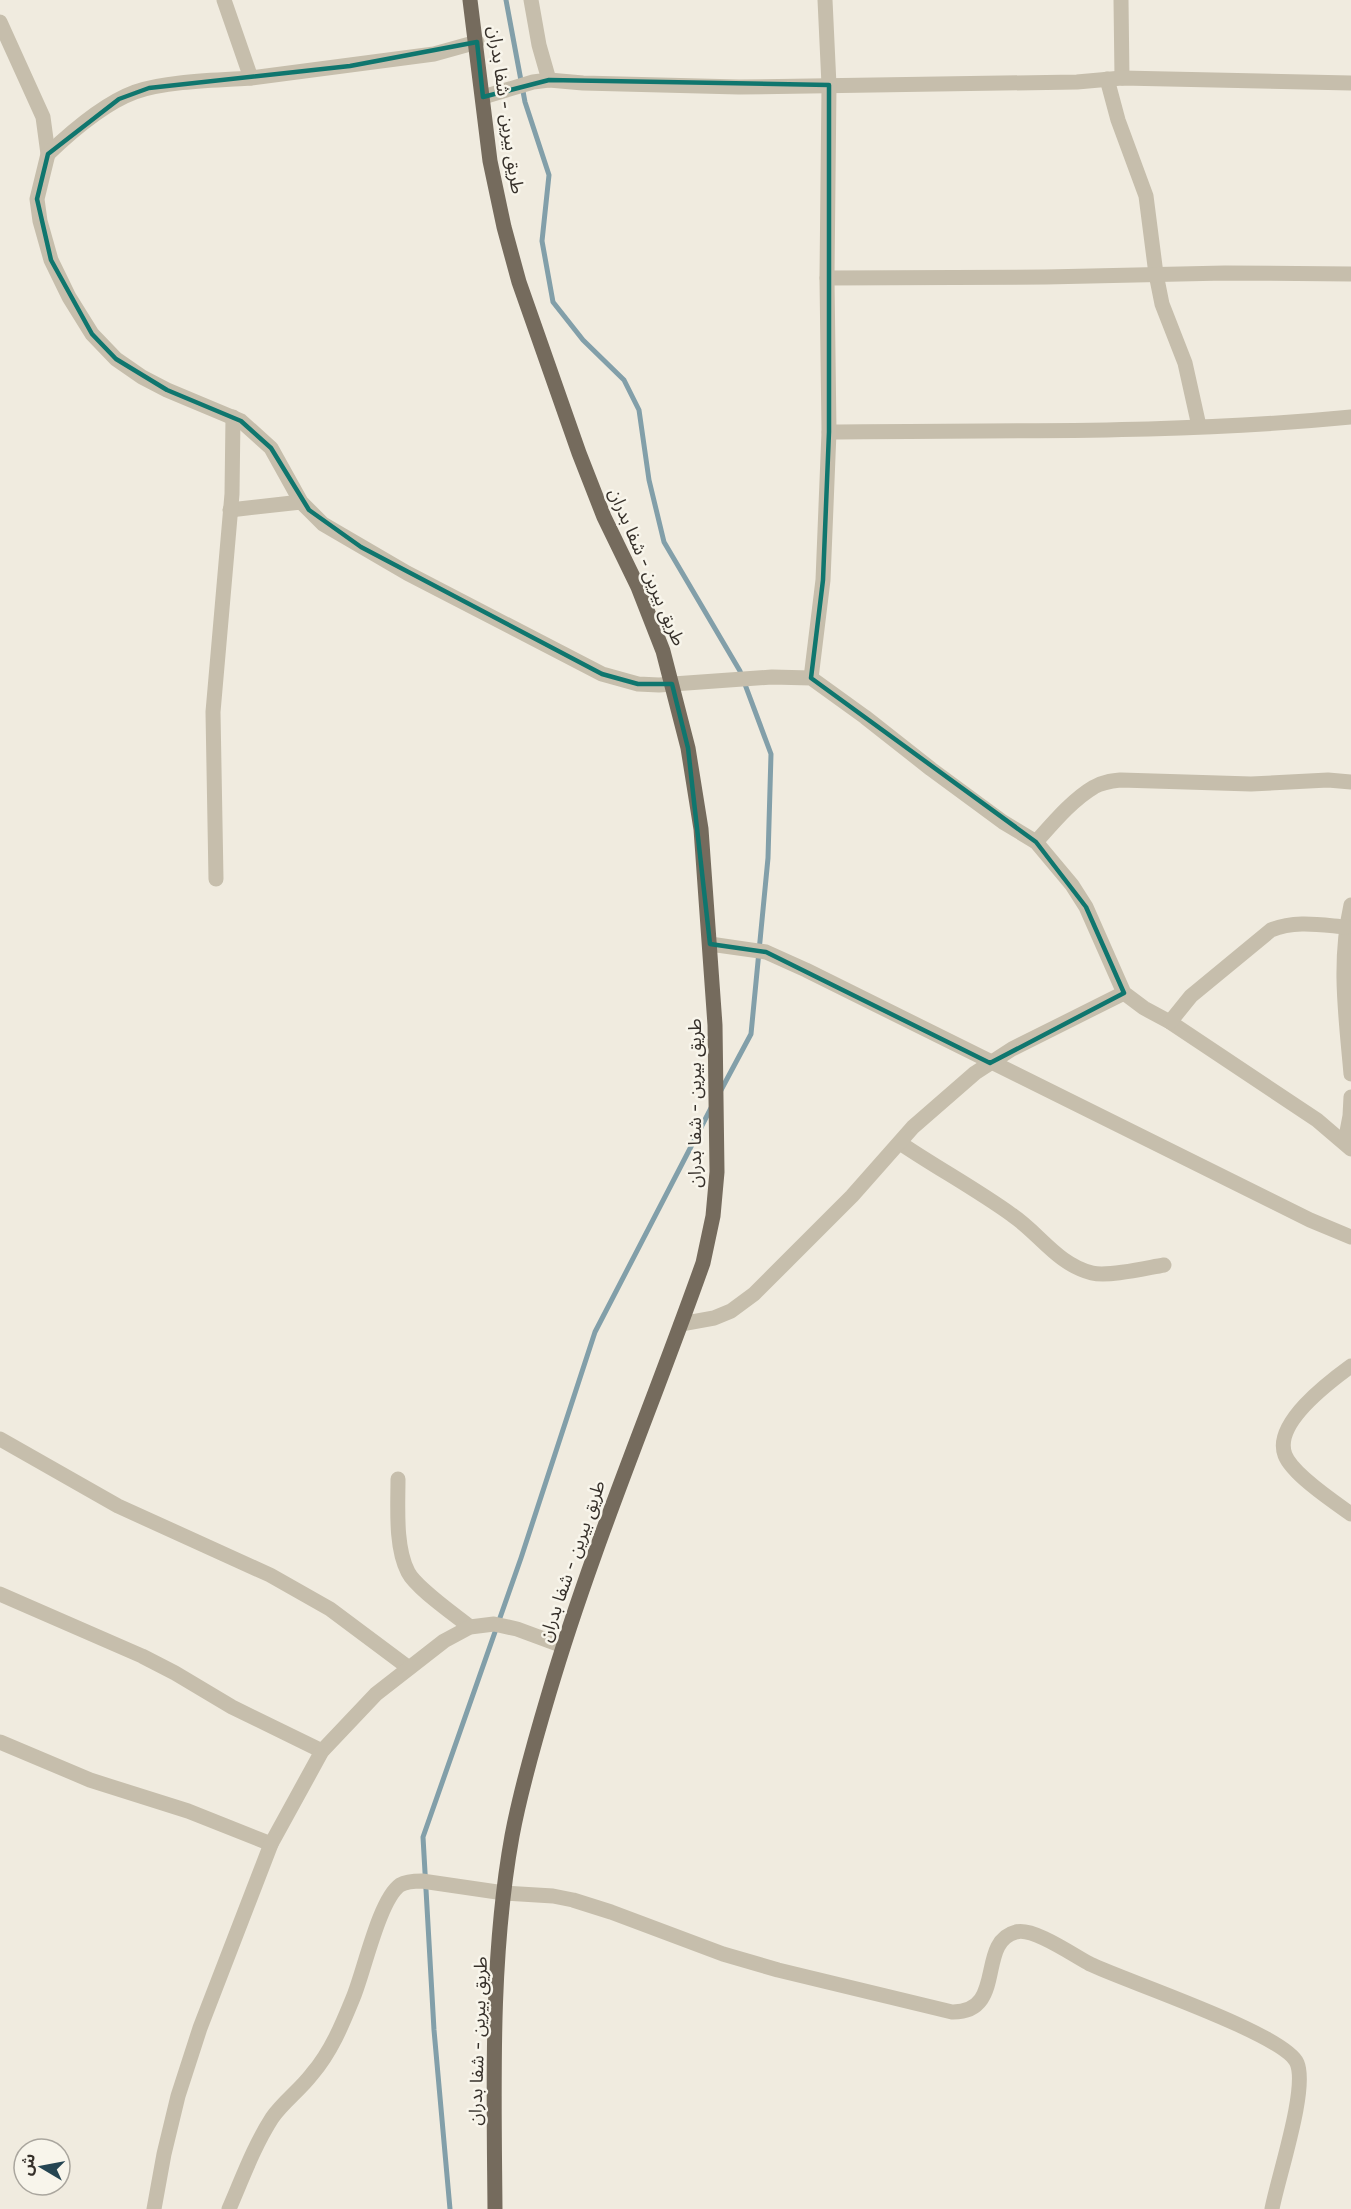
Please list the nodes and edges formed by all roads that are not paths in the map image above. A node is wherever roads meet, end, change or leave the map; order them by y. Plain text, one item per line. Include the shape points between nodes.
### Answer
1 (224, 0) edge
2 (470, 0) edge
3 (531, 0) edge
4 (825, 0) edge
5 (1121, 0) edge
6 (0, 22) edge
7 (477, 42) junction
8 (251, 78) junction
9 (1115, 78) junction
10 (549, 80) junction
11 (1351, 83) edge
12 (830, 85) junction
13 (483, 97) junction
14 (48, 154) junction
15 (1156, 274) junction
16 (1351, 274) edge
17 (827, 278) junction
18 (233, 417) junction
19 (1351, 417) edge
20 (1199, 426) junction
21 (829, 432) junction
22 (301, 502) junction
23 (230, 510) junction
24 (811, 678) junction
25 (672, 684) junction
26 (1351, 782) edge
27 (1036, 842) junction
28 (216, 879) dead end
29 (1351, 905) edge
30 (1346, 927) junction
31 (710, 944) junction
32 (1124, 993) junction
33 (1170, 1022) junction
34 (990, 1063) junction
35 (1351, 1074) edge
36 (1351, 1097) edge
37 (900, 1143) junction
38 (1348, 1145) edge
39 (1351, 1237) edge
40 (1164, 1265) dead end
41 (681, 1324) junction
42 (1351, 1366) edge
43 (0, 1439) edge
44 (398, 1479) dead end
45 (1351, 1514) edge
46 (0, 1594) edge
47 (470, 1627) junction
48 (563, 1646) junction
49 (408, 1668) junction
50 (0, 1742) edge
51 (322, 1751) junction
52 (271, 1844) junction
53 (504, 1893) junction
54 (154, 2209) edge
55 (229, 2209) edge
56 (495, 2209) edge
57 (1272, 2209) edge

1 - 8 street
2 - 7 main road, طريق بيرين - شفا بدران
3 - 10 street
4 - 12 street
5 - 9 street
6 - 14 street via 43,117
7 - 8 street via 434,54
7 - 13 main road, طريق بيرين - شفا بدران
8 - 14 street via 136,92 119,99
9 - 11 street
9 - 12 street via 1077,82
9 - 15 street via 1118,120 1146,196
10 - 12 street via 739,87
10 - 13 street
12 - 17 street
13 - 25 main road, طريق بيرين - شفا بدران via 490,161 504,227 532,325 587,474 653,624
14 - 18 street via 37,199 40,222 51,260 92,334 116,359 142,377
15 - 16 street
15 - 17 street
15 - 20 street via 1162,304 1185,363
17 - 21 street
18 - 22 street via 272,448
18 - 23 street
19 - 20 street
20 - 21 street
21 - 24 street via 823,580
22 - 23 street
22 - 25 street via 323,524 361,547 561,655 602,674 638,684
23 - 28 street via 213,712
24 - 25 street
24 - 27 street via 958,789
25 - 31 main road, طريق بيرين - شفا بدران via 696,794
26 - 27 street via 1104,783 1093,787 1058,817
27 - 32 street via 1086,907
29 - 30 street
30 - 33 street via 1297,924 1271,930 1191,996
30 - 35 street via 1342,978
31 - 34 street via 766,952
31 - 41 main road, طريق بيرين - شفا بدران via 716,1025 717,1172 703,1263
32 - 33 street
32 - 34 street
33 - 38 street
34 - 37 street via 928,1112
34 - 39 street
36 - 38 street
37 - 40 street via 1014,1216 1049,1249 1080,1269 1106,1274
37 - 41 street via 822,1228 754,1294 714,1318
41 - 48 main road, طريق بيرين - شفا بدران
42 - 45 street via 1300,1410 1283,1443 1292,1466
43 - 49 street via 118,1506 270,1575 330,1610
44 - 47 street via 398,1522 408,1572
46 - 51 street via 142,1656 232,1707
47 - 48 street via 494,1624
47 - 49 street
48 - 53 main road, طريق بيرين - شفا بدران via 529,1759
49 - 51 street via 376,1694
50 - 52 street via 90,1780 188,1811
51 - 52 street
52 - 54 street via 178,2096
53 - 55 street via 422,1881 398,1887 385,1907 358,1985 326,2056 272,2119
53 - 56 main road, طريق بيرين - شفا بدران via 497,2013
53 - 57 street via 573,1900 723,1954 952,2012 972,2010 979,2004 1001,1942 1008,1935 1023,1931 1040,1937 1091,1964 1265,2038 1296,2060 1301,2074 1299,2095

